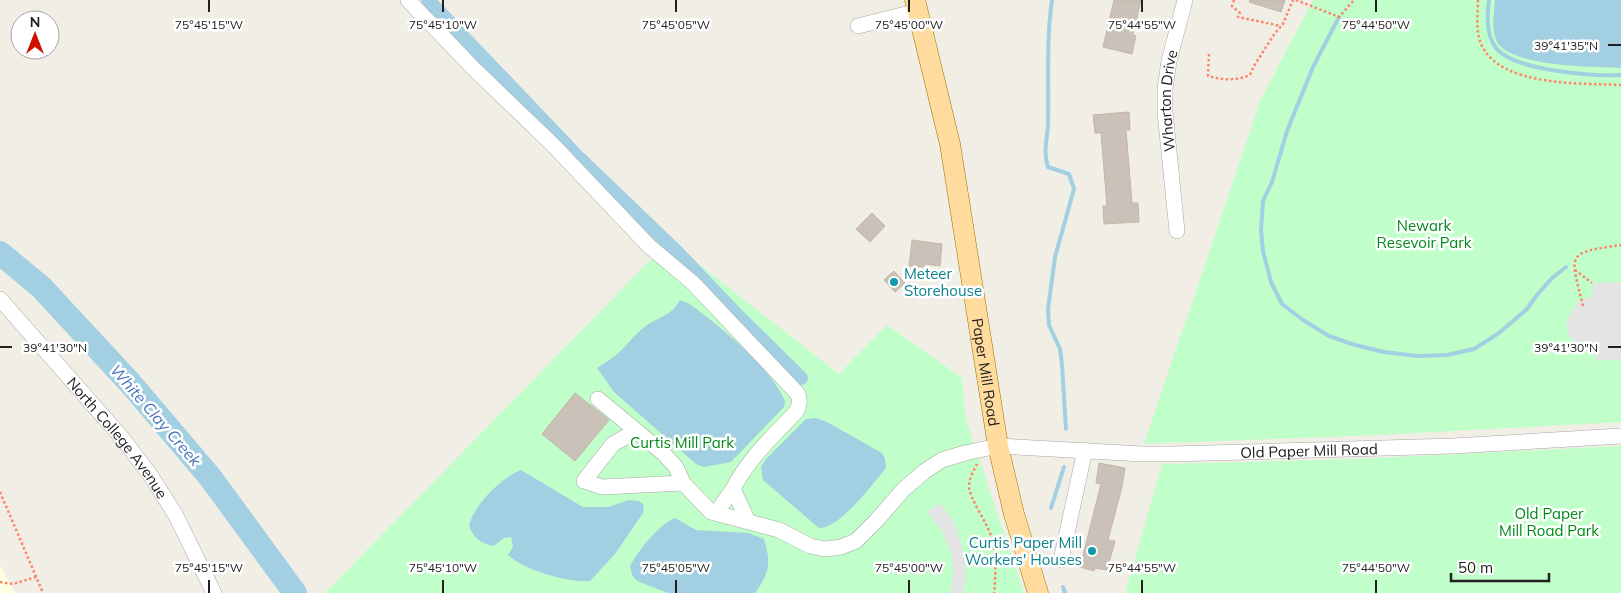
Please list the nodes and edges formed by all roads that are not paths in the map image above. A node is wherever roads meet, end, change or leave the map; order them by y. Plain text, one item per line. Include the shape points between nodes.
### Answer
1 (408, 0) edge
2 (1185, 0) edge
3 (916, 5) edge
4 (858, 26) dead end
5 (1177, 231) dead end
6 (0, 299) edge
7 (598, 400) dead end
8 (636, 431) junction
9 (1621, 436) edge
10 (998, 446) junction
11 (1084, 450) junction
12 (684, 483) junction
13 (733, 489) junction
14 (716, 513) junction
15 (748, 520) junction
16 (1061, 560) dead end
17 (214, 593) edge
18 (1038, 593) edge

1 - 13 street via 649,246 693,283 798,394 800,401 796,412 753,458
2 - 5 street, Wharton Drive via 1165,89
3 - 4 street
3 - 10 main road, Paper Mill Road via 950,144
6 - 17 street, North College Avenue via 123,439 151,476 175,514
7 - 8 street
8 - 12 street via 670,460
8 - 12 street via 613,444 584,481 602,487
9 - 11 street, Old Paper Mill Road via 1453,446 1172,454
10 - 11 street, Old Paper Mill Road
10 - 15 street, Old Paper Mill Road via 937,463 904,490 856,541 841,547 824,549 810,546 779,530
10 - 18 main road, Paper Mill Road
11 - 16 street
12 - 14 street via 711,512
13 - 14 street
13 - 15 street
14 - 15 street

